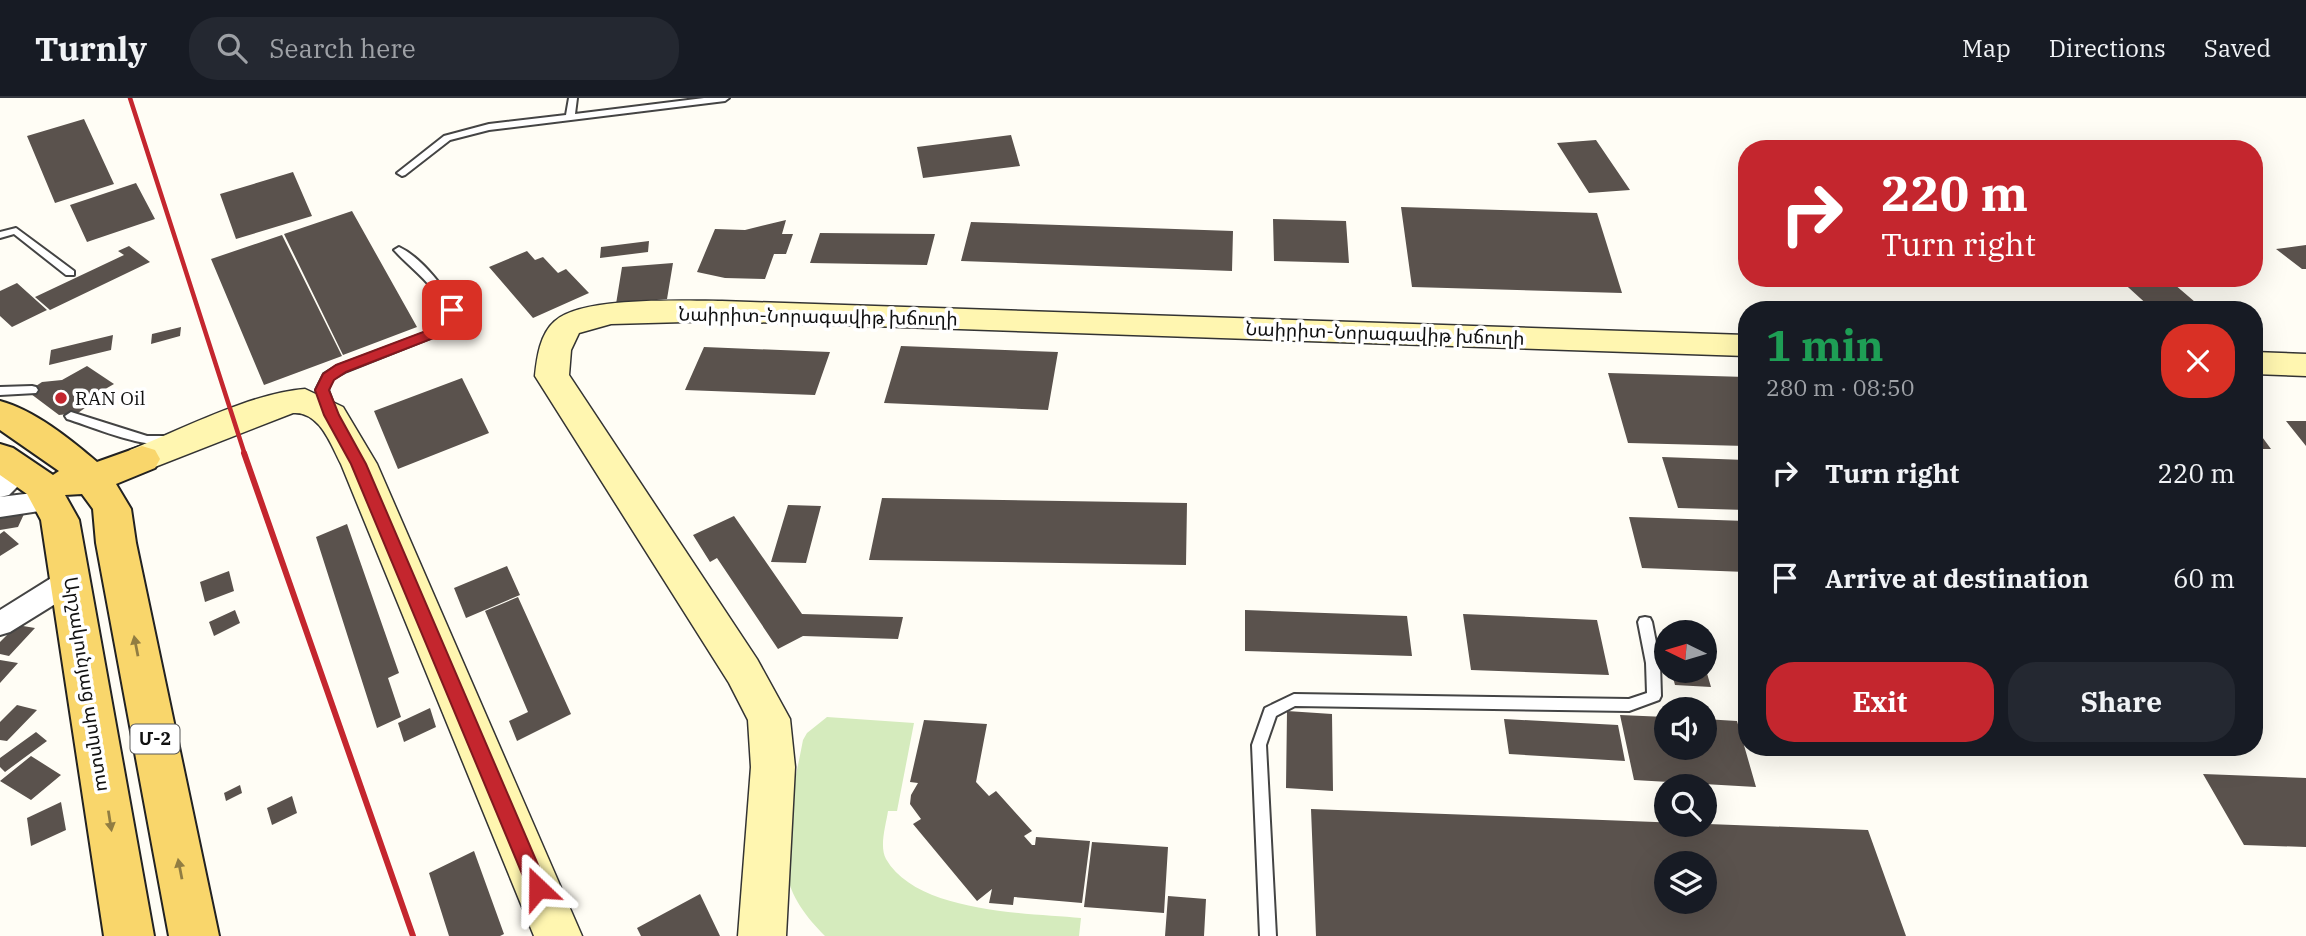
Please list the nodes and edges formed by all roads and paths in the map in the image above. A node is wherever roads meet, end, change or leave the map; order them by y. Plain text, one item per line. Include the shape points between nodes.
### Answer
1 (573, 98) edge
2 (725, 98) edge
3 (570, 115) junction
4 (402, 173) dead end
5 (0, 235) edge
6 (399, 250) dead end
7 (70, 273) dead end
8 (1738, 346) edge
9 (2263, 363) edge
10 (2306, 365) edge
11 (32, 390) dead end
12 (0, 391) edge
13 (0, 413) edge
14 (331, 415) junction
15 (71, 416) dead end
16 (189, 440) junction
17 (59, 452) junction
18 (142, 459) junction
19 (22, 480) edge
20 (101, 493) junction
21 (0, 507) edge
22 (71, 580) junction
23 (1645, 622) dead end
24 (0, 624) edge
25 (129, 936) edge
26 (194, 936) edge
27 (558, 936) edge
28 (762, 936) edge
29 (1268, 936) edge

1 - 3 lane
2 - 3 lane
3 - 4 lane via 447,138
5 - 7 lane via 16,231
6 - 14 lane via 436,287 453,318 439,331 328,377 322,390
8 - 28 street, Նաիրիտ-Նորագավիթ խճուղի via 810,314 656,312 598,316 569,325 552,358 552,376 743,671 769,719 773,767
9 - 10 street
11 - 12 lane
13 - 17 main road
14 - 16 street via 305,401 290,402
14 - 27 street via 359,464
15 - 16 lane via 148,440
16 - 18 street
17 - 18 main road via 96,460
17 - 20 main road
18 - 20 main road via 122,484
19 - 20 main road
19 - 21 street
19 - 22 main road, Արշակունյաց պողոտա via 60,520
26 -> 20 main road, Մ-2
22 - 24 street
22 -> 25 main road, Արշակունյաց պողոտա
23 - 29 lane via 1654,696 1629,705 1294,700 1270,712 1259,745

